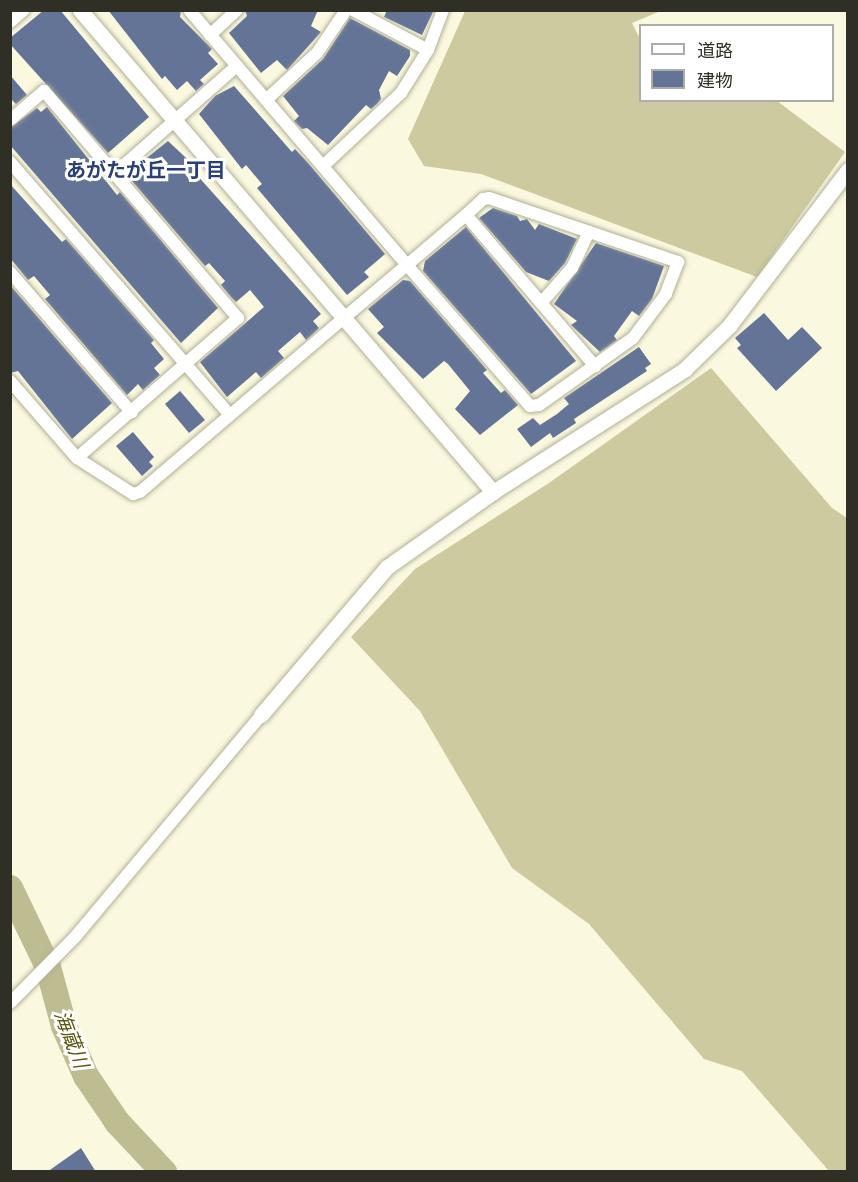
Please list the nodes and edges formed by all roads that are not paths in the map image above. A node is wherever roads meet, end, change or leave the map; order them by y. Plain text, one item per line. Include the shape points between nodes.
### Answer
1 (24, 10) edge
2 (80, 10) edge
3 (189, 10) edge
4 (237, 10) edge
5 (346, 10) edge
6 (353, 10) edge
7 (443, 10) edge
8 (10, 22) edge
9 (210, 35) junction
10 (428, 50) junction
11 (237, 66) junction
12 (266, 100) junction
13 (10, 120) edge
14 (175, 121) junction
15 (10, 162) edge
16 (323, 166) junction
17 (848, 170) edge
18 (115, 173) junction
19 (466, 215) junction
20 (589, 232) junction
21 (407, 265) junction
22 (10, 272) edge
23 (541, 303) junction
24 (344, 318) junction
25 (185, 366) junction
26 (595, 366) junction
27 (10, 381) edge
28 (132, 413) junction
29 (230, 415) junction
30 (77, 458) junction
31 (493, 492) junction
32 (261, 715) joint
33 (10, 1003) edge

1 - 8 street
2 - 14 street
3 - 9 street
4 - 9 street
5 - 12 street via 318,53
6 - 10 street
7 - 10 street
9 - 11 street
10 - 16 street via 401,93
11 - 12 street
11 - 14 street
12 - 16 street
13 - 18 street via 44,91
14 - 18 street
14 - 24 street
15 - 25 street
16 - 21 street
17 - 31 street via 729,326 685,369
18 - 25 street via 238,318
19 - 20 street via 489,198
19 - 21 street
19 - 23 street
20 - 23 street via 572,268
20 - 26 street via 678,262 666,294 648,322
21 - 24 street
21 - 26 street via 530,406 539,405
22 - 28 street
23 - 26 street
24 - 29 street
24 - 31 street
25 - 28 street
25 - 29 street
27 - 30 street
28 - 30 street
29 - 30 street via 133,494
31 - 32 street via 387,567
32 - 33 street via 72,939

